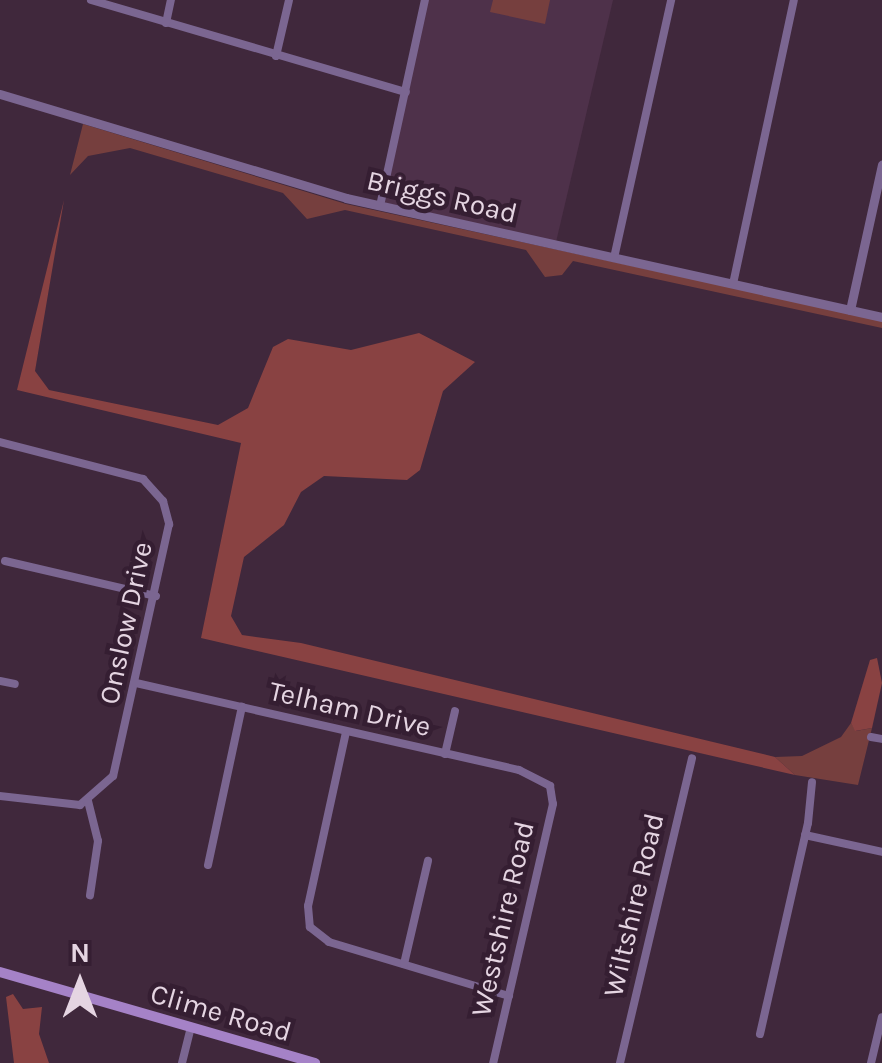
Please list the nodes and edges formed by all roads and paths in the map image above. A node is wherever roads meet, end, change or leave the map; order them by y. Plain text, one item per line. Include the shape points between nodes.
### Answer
1 (91, 0) edge
2 (171, 0) edge
3 (289, 0) edge
4 (425, 0) edge
5 (671, 0) edge
6 (794, 0) edge
7 (166, 23) junction
8 (276, 56) junction
9 (406, 92) junction
10 (0, 94) edge
11 (882, 164) edge
12 (380, 206) junction
13 (614, 258) junction
14 (732, 284) junction
15 (850, 310) junction
16 (882, 317) edge
17 (0, 442) edge
18 (5, 561) dead end
19 (156, 596) junction
20 (0, 681) edge
21 (136, 682) junction
22 (15, 684) dead end
23 (242, 707) junction
24 (455, 711) dead end
25 (346, 732) junction
26 (871, 737) dead end
27 (882, 739) edge
28 (445, 754) junction
29 (692, 758) dead end
30 (812, 782) dead end
31 (550, 786) joint
32 (0, 796) edge
33 (88, 801) junction
34 (805, 835) junction
35 (882, 852) edge
36 (428, 861) dead end
37 (208, 864) dead end
38 (90, 895) dead end
39 (404, 964) junction
40 (0, 972) edge
41 (508, 996) junction
42 (882, 1016) edge
43 (192, 1027) junction
44 (760, 1034) dead end
45 (182, 1063) edge
46 (315, 1063) edge
47 (493, 1063) edge
48 (620, 1063) edge
49 (871, 1063) edge

1 - 7 street
2 - 7 street
3 - 8 street
4 - 9 street
5 - 13 street
6 - 14 street
7 - 8 street
8 - 9 street
9 - 12 street
10 - 12 street, Briggs Road
11 - 15 street
12 - 13 street, Briggs Road
13 - 14 street, Briggs Road
14 - 15 street, Briggs Road
15 - 16 street, Briggs Road
17 - 19 street, Onslow Drive via 129,472 151,484 170,524
18 - 19 street
19 - 21 street, Onslow Drive
20 - 22 street
21 - 23 street, Telham Drive
21 - 33 street, Onslow Drive via 113,776
23 - 25 street, Telham Drive
23 - 37 street
24 - 28 street
25 - 28 street, Telham Drive
25 - 39 street via 308,906 310,928 329,942
26 - 27 street
28 - 31 street, Telham Drive via 529,772
29 - 48 street, Wiltshire Road
30 - 34 street
31 - 41 street, Westshire Road via 553,804
32 - 33 street via 64,806
33 - 38 street via 98,840
34 - 35 street
34 - 44 street
36 - 39 street
39 - 41 street
40 - 43 main road, Clime Road
41 - 47 street, Westshire Road
42 - 49 street
43 - 45 street
43 - 46 main road, Clime Road

